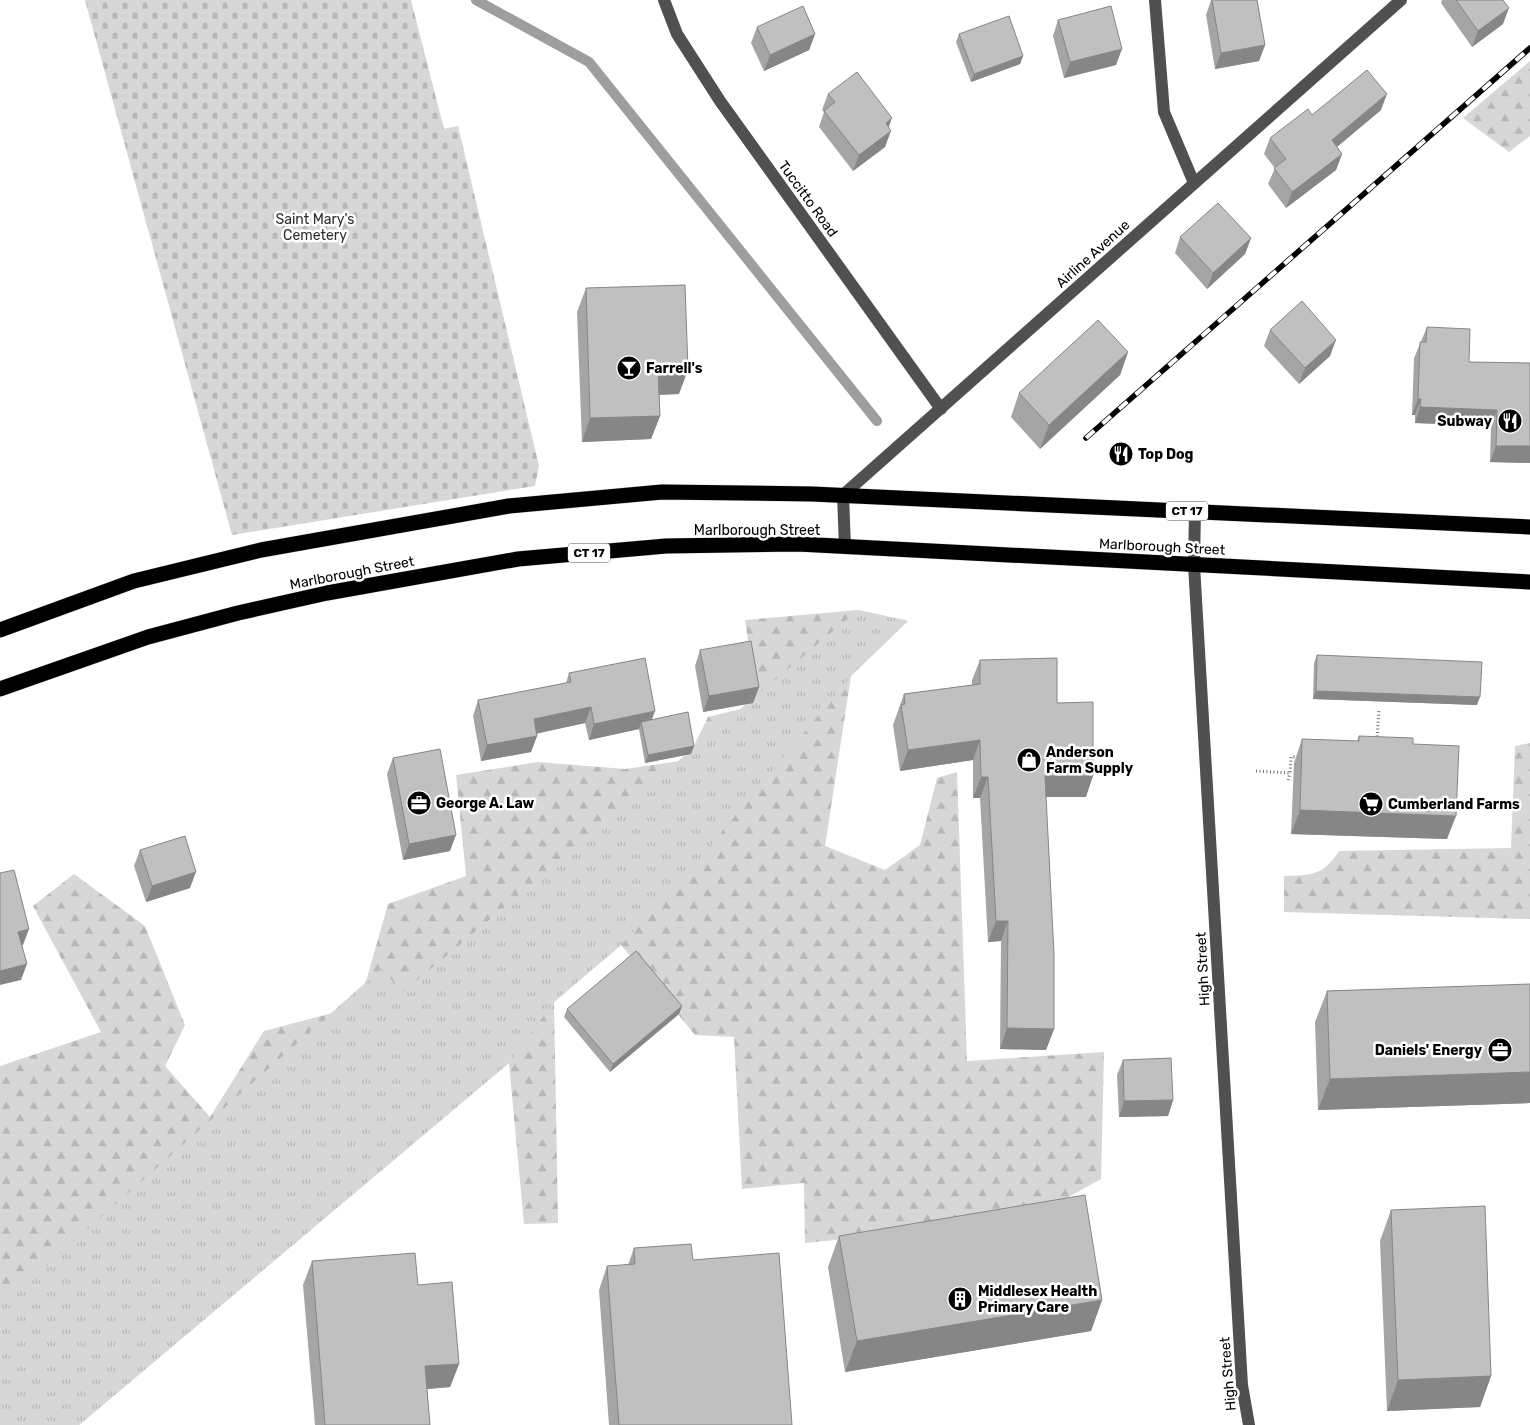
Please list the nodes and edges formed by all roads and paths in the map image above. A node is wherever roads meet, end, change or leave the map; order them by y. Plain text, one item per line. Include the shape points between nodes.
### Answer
1 (664, 0) edge
2 (1155, 0) edge
3 (1401, 0) edge
4 (1194, 183) junction
5 (941, 408) junction
6 (843, 495) junction
7 (1195, 511) junction
8 (1530, 527) edge
9 (845, 547) junction
10 (1194, 565) junction
11 (1530, 582) edge
12 (0, 630) edge
13 (0, 689) edge
14 (1379, 709) dead end
15 (1377, 743) edge
16 (1301, 757) edge
17 (1256, 771) dead end
18 (1290, 773) junction
19 (1288, 780) dead end
20 (1249, 1425) edge

1 - 5 street, Tuccitto Road via 678,34 720,102
2 - 4 street via 1164,112
3 - 4 street, Airline Avenue
4 - 5 street, Airline Avenue
5 - 6 street, Airline Avenue
6 - 7 highway, CT 17
6 - 9 street
6 - 12 highway, CT 17 via 662,492 509,506 261,550 134,582
7 - 8 highway, CT 17
7 - 10 street, High Street
9 - 10 highway, Marlborough Street / CT 17
9 - 13 highway, Marlborough Street / CT 17 via 798,544 666,546 518,559 238,613 139,640
10 - 11 highway, Marlborough Street / CT 17
10 - 20 street, High Street via 1242,1385
14 - 15 path
16 - 18 path via 1291,757
17 - 18 path
18 - 19 path

